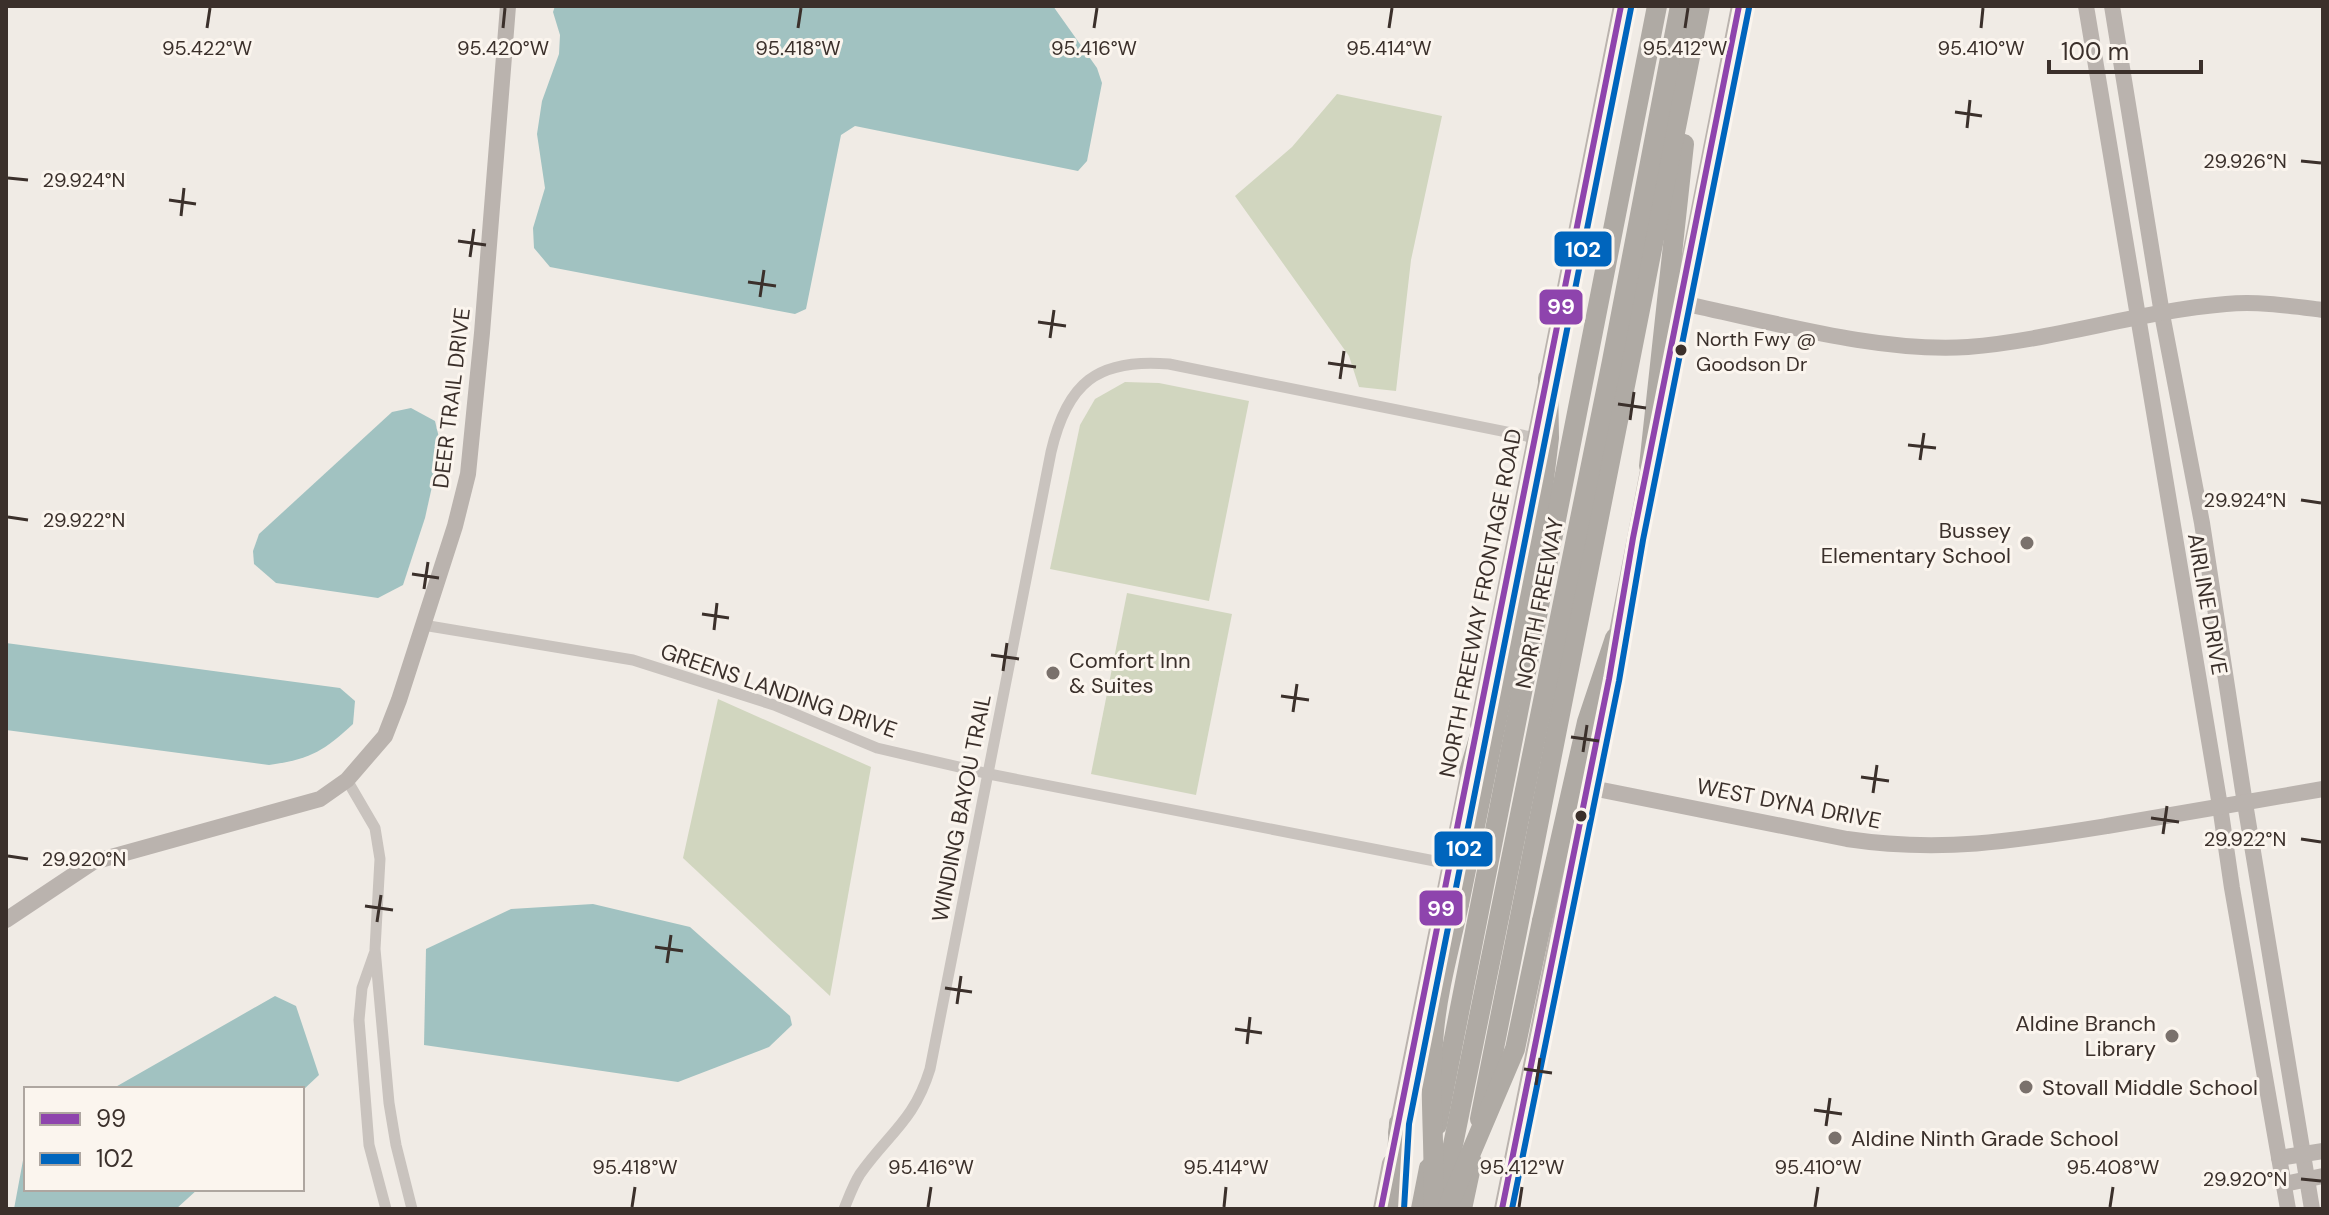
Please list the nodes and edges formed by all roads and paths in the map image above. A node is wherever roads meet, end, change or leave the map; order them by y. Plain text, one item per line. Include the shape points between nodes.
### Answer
1 (508, 6) edge
2 (1621, 6) edge
3 (1657, 6) edge
4 (1680, 6) edge
5 (1700, 6) edge
6 (1739, 6) edge
7 (2086, 6) edge
8 (2112, 6) edge
9 (2122, 68) junction
10 (2097, 73) junction
11 (1679, 113) junction
12 (1681, 303) junction
13 (2323, 310) edge
14 (2162, 314) junction
15 (2139, 318) junction
16 (1548, 378) junction
17 (1536, 438) junction
18 (1649, 466) junction
19 (1525, 583) junction
20 (2211, 584) junction
21 (2183, 590) junction
22 (423, 625) junction
23 (1615, 638) junction
24 (1469, 772) junction
25 (989, 774) junction
26 (347, 780) junction
27 (1587, 787) junction
28 (2323, 789) edge
29 (2244, 802) junction
30 (2220, 806) junction
31 (1450, 864) junction
32 (6, 920) edge
33 (375, 949) junction
34 (2277, 994) junction
35 (2252, 999) junction
36 (1399, 1123) junction
37 (2323, 1151) edge
38 (2303, 1154) junction
39 (2279, 1158) junction
40 (2315, 1177) edge
41 (2284, 1184) junction
42 (386, 1209) edge
43 (412, 1209) edge
44 (844, 1209) edge
45 (1381, 1209) edge
46 (1394, 1209) edge
47 (1421, 1209) edge
48 (1433, 1209) edge
49 (1440, 1209) edge
50 (1447, 1209) edge
51 (1462, 1209) edge
52 (1502, 1209) edge
53 (2288, 1209) edge
54 (2312, 1209) edge

1 - 22 main road, DEER TRAIL DRIVE via 468,474
2 - 16 main road, NORTH FREEWAY FRONTAGE ROAD
3 - 47 highway, NORTH FREEWAY
4 - 49 highway, NORTH FREEWAY
5 - 11 highway, NORTH FREEWAY
6 - 12 main road
7 - 10 main road, AIRLINE DRIVE
8 - 9 main road, AIRLINE DRIVE
9 - 10 main road
9 - 14 main road, AIRLINE DRIVE
10 - 15 main road, AIRLINE DRIVE
11 - 18 highway via 1685,145
11 - 51 highway, NORTH FREEWAY
12 - 15 main road via 1916,347 1989,344
12 - 18 main road
13 - 14 main road via 2248,303
14 - 15 main road
14 - 20 main road, AIRLINE DRIVE
15 - 21 main road, AIRLINE DRIVE
16 - 17 main road, NORTH FREEWAY FRONTAGE ROAD
16 - 19 highway via 1547,468
17 - 24 main road, NORTH FREEWAY FRONTAGE ROAD
17 - 25 street, WINDING BAYOU TRAIL via 1169,364 1139,361 1099,373 1067,404 1058,423
18 - 23 main road
19 - 24 highway
19 - 48 highway, bridge via 1434,1031
20 - 21 main road
20 - 29 main road, AIRLINE DRIVE
21 - 30 main road, AIRLINE DRIVE
22 - 25 street, GREENS LANDING DRIVE via 633,660 774,705 877,748
22 - 26 main road, DEER TRAIL DRIVE via 385,736
23 - 27 main road
23 - 50 highway, bridge via 1587,722 1515,1049
24 - 31 main road, NORTH FREEWAY FRONTAGE ROAD
25 - 31 street, GREENS LANDING DRIVE
25 - 44 street, WINDING BAYOU TRAIL via 924,1086 904,1123 858,1177
26 - 32 main road, DEER TRAIL DRIVE via 320,799 93,862
26 - 33 street via 375,828 380,859
27 - 30 main road, WEST DYNA DRIVE via 1847,839 1930,847 1994,844
27 - 52 main road
28 - 29 main road, WEST DYNA DRIVE
29 - 30 main road, WEST DYNA DRIVE
29 - 34 main road, AIRLINE DRIVE
30 - 35 main road, AIRLINE DRIVE
31 - 36 main road, NORTH FREEWAY FRONTAGE ROAD
33 - 42 street via 362,988 359,1020 369,1145
33 - 43 street via 389,1103
34 - 35 main road
34 - 38 main road, AIRLINE DRIVE
35 - 39 main road, AIRLINE DRIVE
36 - 45 main road, NORTH FREEWAY FRONTAGE ROAD
36 - 46 highway
37 - 38 main road
38 - 39 main road
38 - 40 main road, AIRLINE DRIVE
39 - 41 main road, AIRLINE DRIVE
40 - 41 main road
40 - 54 main road, AIRLINE DRIVE
41 - 53 main road, AIRLINE DRIVE

